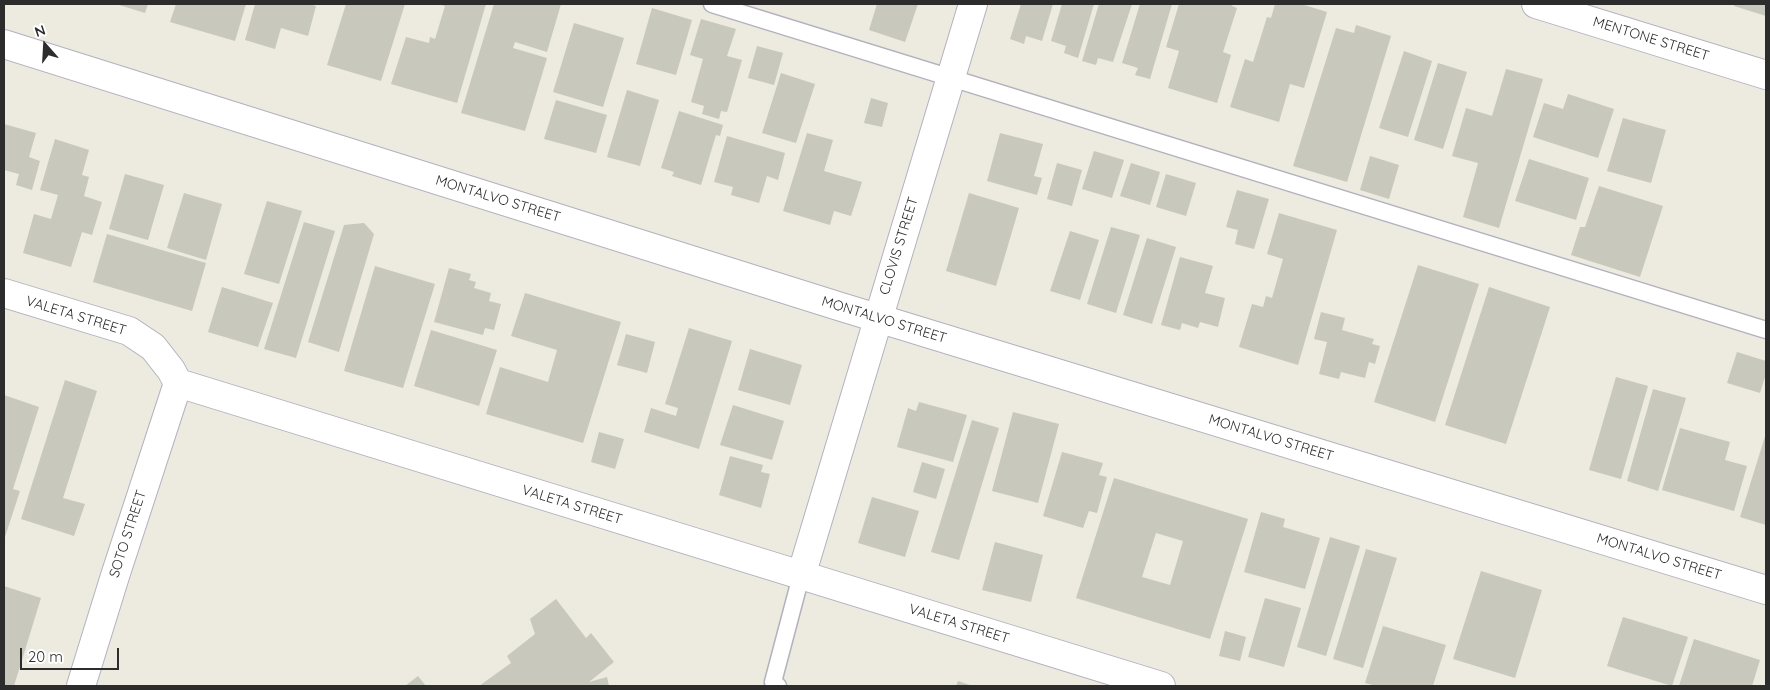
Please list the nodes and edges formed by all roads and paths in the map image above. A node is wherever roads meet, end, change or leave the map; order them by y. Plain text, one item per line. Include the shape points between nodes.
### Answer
1 (712, 4) edge
2 (973, 4) edge
3 (1536, 4) edge
4 (4, 44) edge
5 (1766, 75) edge
6 (950, 78) junction
7 (4, 293) edge
8 (878, 318) junction
9 (1766, 330) edge
10 (178, 383) junction
11 (801, 576) junction
12 (1766, 590) edge
13 (81, 686) edge
14 (778, 686) edge
15 (1160, 686) edge

1 - 6 lane
2 - 6 street, CLOVIS STREET
3 - 5 street, MENTONE STREET
4 - 8 street, MONTALVO STREET
6 - 8 street, CLOVIS STREET
6 - 9 lane
7 - 10 street, VALETA STREET via 129,332 153,347
8 - 11 street, CLOVIS STREET
8 - 12 street, MONTALVO STREET
10 - 11 street, VALETA STREET
10 - 13 street, SOTO STREET
11 - 14 lane via 773,682
11 - 15 street, VALETA STREET

